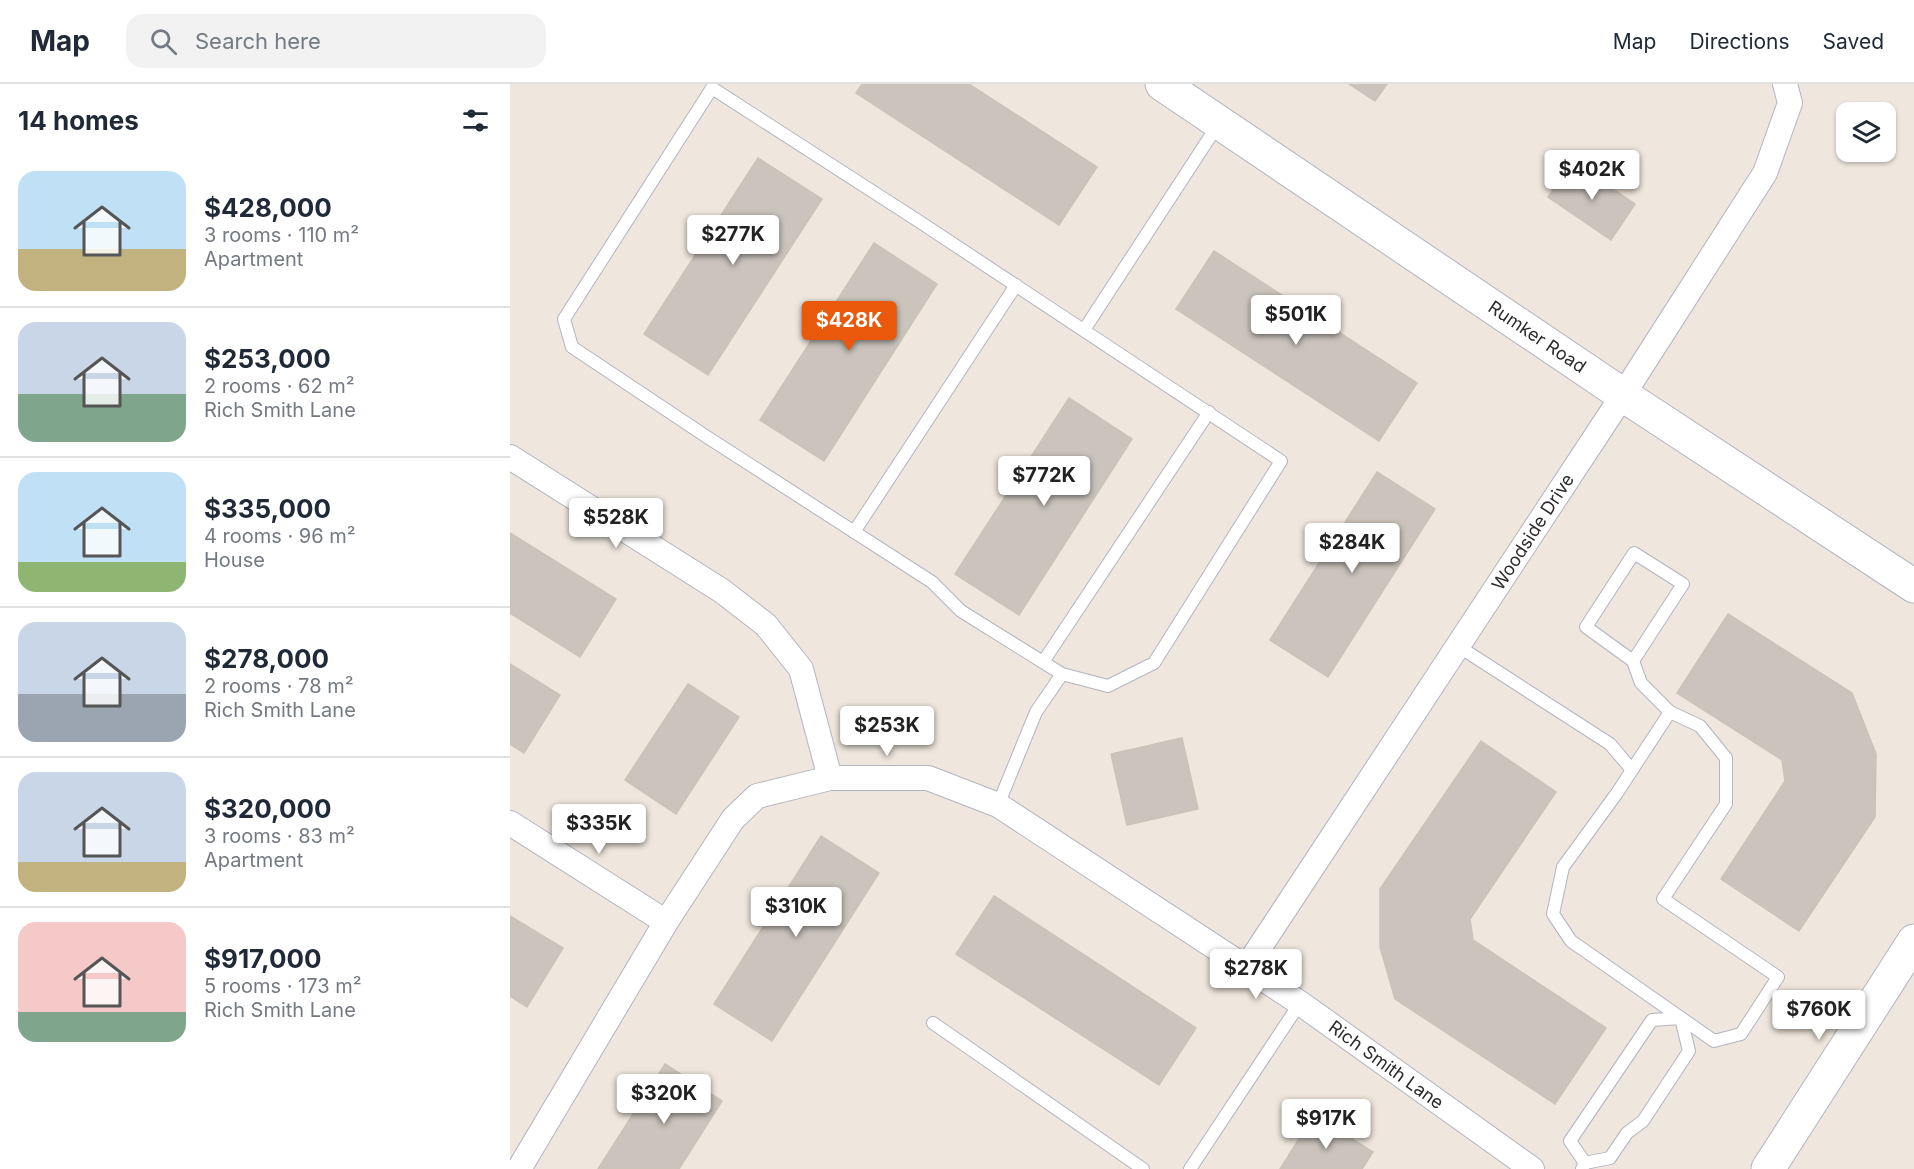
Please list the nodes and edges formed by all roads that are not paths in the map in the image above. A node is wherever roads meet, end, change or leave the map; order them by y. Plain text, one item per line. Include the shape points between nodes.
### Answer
1 (1162, 84) edge
2 (1785, 84) edge
3 (1219, 123) junction
4 (1016, 285) junction
5 (1084, 330) junction
6 (1623, 395) junction
7 (1209, 412) junction
8 (510, 457) edge
9 (854, 532) junction
10 (1914, 586) edge
11 (1458, 646) junction
12 (1633, 661) junction
13 (1043, 662) junction
14 (1062, 674) junction
15 (1670, 712) junction
16 (1632, 770) junction
17 (830, 778) junction
18 (998, 805) junction
19 (510, 823) edge
20 (666, 922) junction
21 (1914, 940) edge
22 (1246, 968) junction
23 (1300, 1003) junction
24 (1681, 1018) junction
25 (933, 1023) dead end
26 (1584, 1166) edge
27 (519, 1169) edge
28 (1143, 1169) edge
29 (1190, 1169) edge
30 (1532, 1169) edge
31 (1768, 1169) edge

1 - 3 street, Rumker Road
2 - 6 street, Woodside Drive via 1790,103 1765,173
3 - 5 lane
3 - 6 street, Rumker Road
4 - 5 lane
4 - 9 lane
4 - 9 lane via 712,88 564,319 572,347
5 - 7 lane
6 - 10 street, Rumker Road
6 - 11 street, Woodside Drive
7 - 13 lane
7 - 14 lane via 1281,461 1154,663 1108,686
8 - 17 street via 722,591 766,625 801,669
9 - 13 lane via 932,582 961,611
11 - 16 lane via 1610,744
11 - 22 street, Woodside Drive
12 - 12 lane via 1683,584 1634,553 1586,627
12 - 15 lane via 1641,683
13 - 14 lane
14 - 18 lane via 1036,712
15 - 16 lane
15 - 24 lane via 1700,726 1726,759 1726,804 1663,899 1778,976 1741,1034 1714,1041
16 - 24 lane via 1563,867 1553,914 1571,941
17 - 18 street, Rich Smith Lane via 928,778
17 - 20 street, Rich Smith Lane via 757,796 733,819
18 - 22 street, Rich Smith Lane
19 - 20 street
20 - 27 street, Rich Smith Lane
21 - 31 street
22 - 23 street, Rich Smith Lane
23 - 29 lane
23 - 30 street, Rich Smith Lane
24 - 26 lane via 1689,1052 1643,1121 1627,1133 1610,1158
24 - 26 lane via 1652,1020 1570,1141
25 - 28 lane

